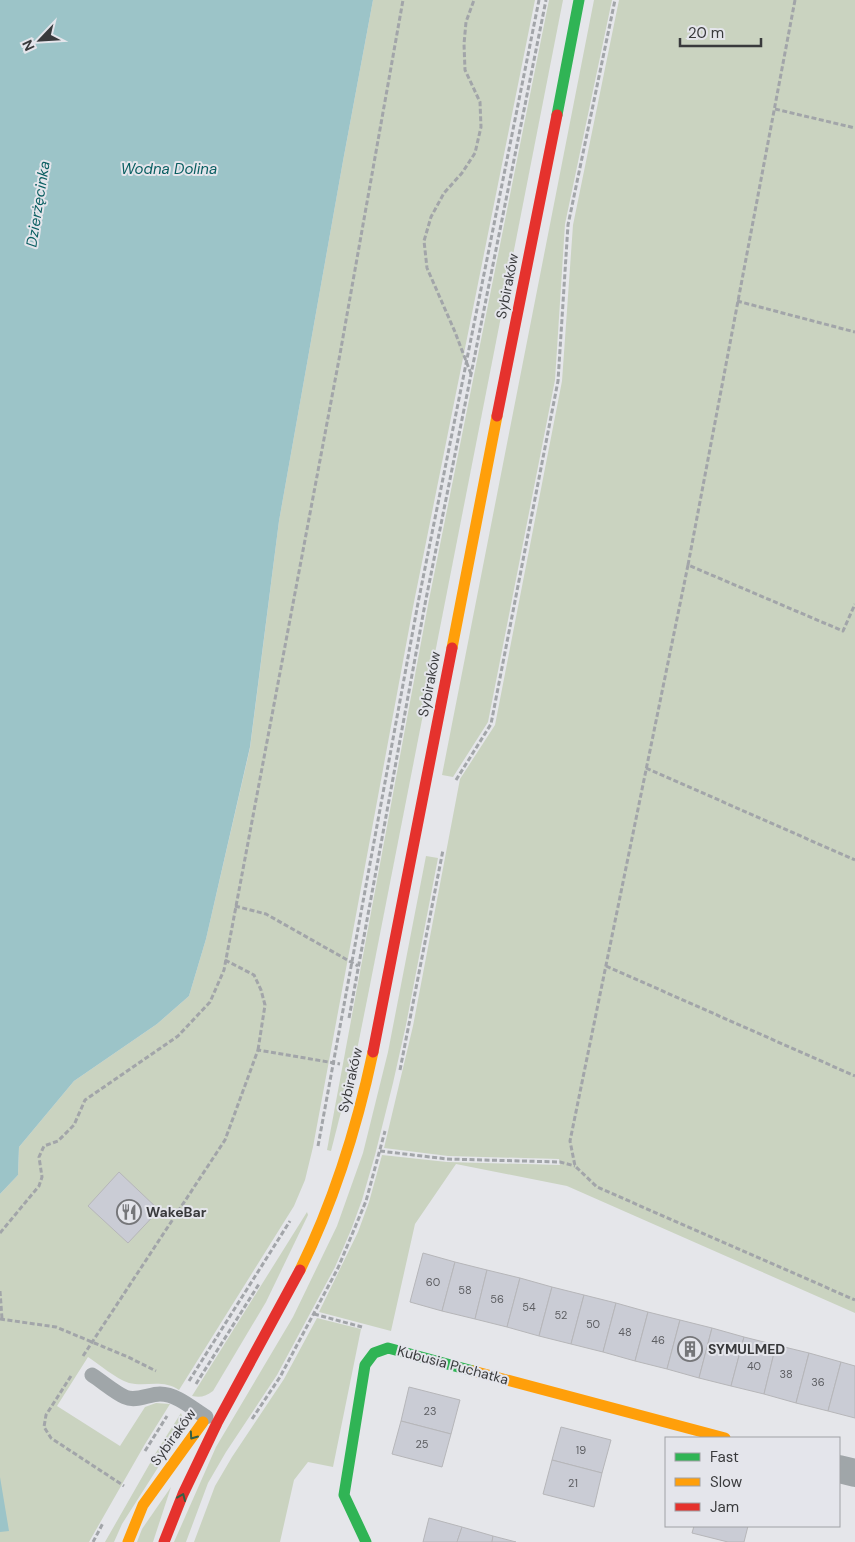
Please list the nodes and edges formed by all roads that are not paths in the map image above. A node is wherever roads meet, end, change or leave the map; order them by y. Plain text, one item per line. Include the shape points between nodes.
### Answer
1 (579, 0) edge
2 (254, 1355) junction
3 (92, 1376) dead end
4 (206, 1417) junction
5 (721, 1437) edge
6 (840, 1469) edge
7 (855, 1473) edge
8 (128, 1542) edge
9 (164, 1542) edge
10 (366, 1542) edge

1 - 2 street, Sybiraków via 367,1079 348,1149 321,1222
2 - 4 street, Sybiraków
9 -> 2 street, Sybiraków via 191,1476
3 - 4 lane via 127,1398 167,1395
4 -> 8 street, Sybiraków via 143,1505
5 - 10 street, Kubusia Puchatka via 388,1348 380,1349 372,1353 365,1365 344,1494
6 - 7 street

